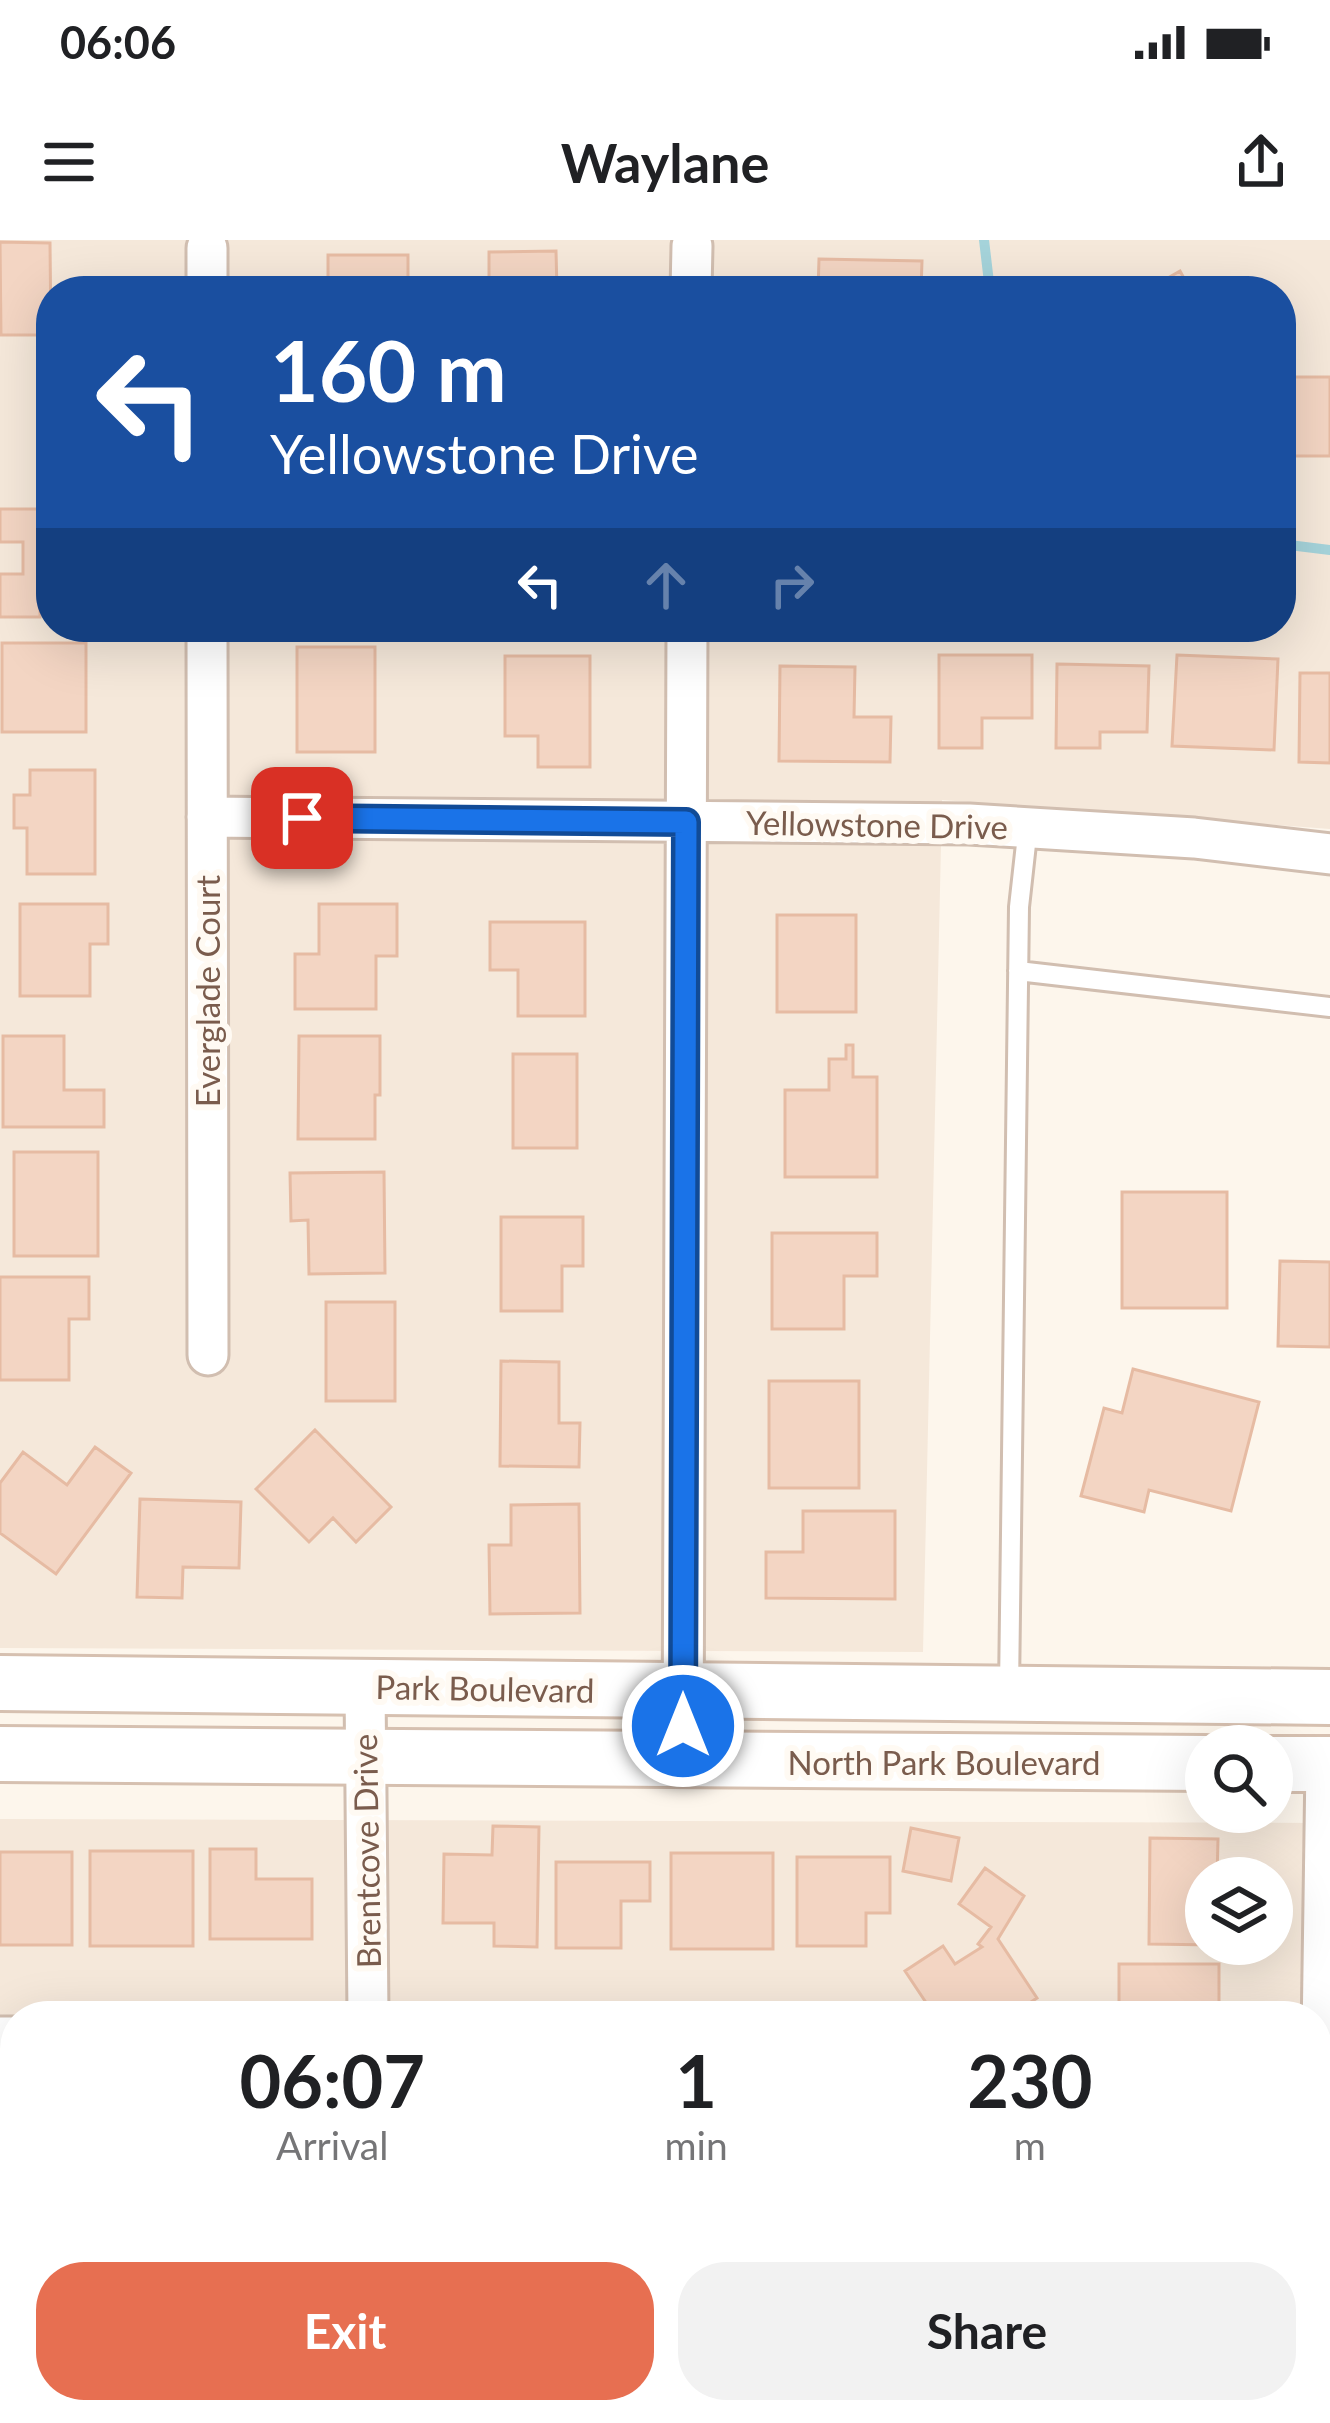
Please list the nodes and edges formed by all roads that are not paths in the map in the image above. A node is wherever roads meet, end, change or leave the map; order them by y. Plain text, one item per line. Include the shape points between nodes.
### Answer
1 (692, 246) dead end
2 (207, 248) dead end
3 (207, 276) edge
4 (691, 276) edge
5 (207, 642) edge
6 (688, 642) edge
7 (207, 818) junction
8 (686, 822) junction
9 (1028, 826) junction
10 (1330, 854) edge
11 (1018, 971) junction
12 (1330, 1007) edge
13 (208, 1354) dead end
14 (0, 1683) edge
15 (365, 1686) junction
16 (683, 1690) junction
17 (1009, 1694) junction
18 (1330, 1697) edge
19 (0, 1754) edge
20 (365, 1756) junction
21 (683, 1761) junction
22 (1185, 1763) edge
23 (1293, 1764) edge
24 (1328, 1764) edge
25 (368, 2001) edge
26 (1324, 2001) edge

1 - 4 street
2 - 3 street
5 - 7 street, Everglade Court
6 - 8 street
7 - 8 street, Yellowstone Drive
7 - 13 street, Everglade Court
8 - 9 street, Yellowstone Drive
8 - 16 street
9 - 10 street, Yellowstone Drive
9 - 11 lane
11 - 12 lane
11 - 17 lane
14 - 15 main road, Park Boulevard
15 - 16 main road, Park Boulevard
15 - 20 street, Brentcove Drive
16 - 17 main road, Park Boulevard
16 - 21 street
17 - 18 main road, Park Boulevard
19 - 20 main road
20 - 21 main road
20 - 25 street, Brentcove Drive
21 - 22 main road, North Park Boulevard
23 - 24 main road
24 - 26 street

